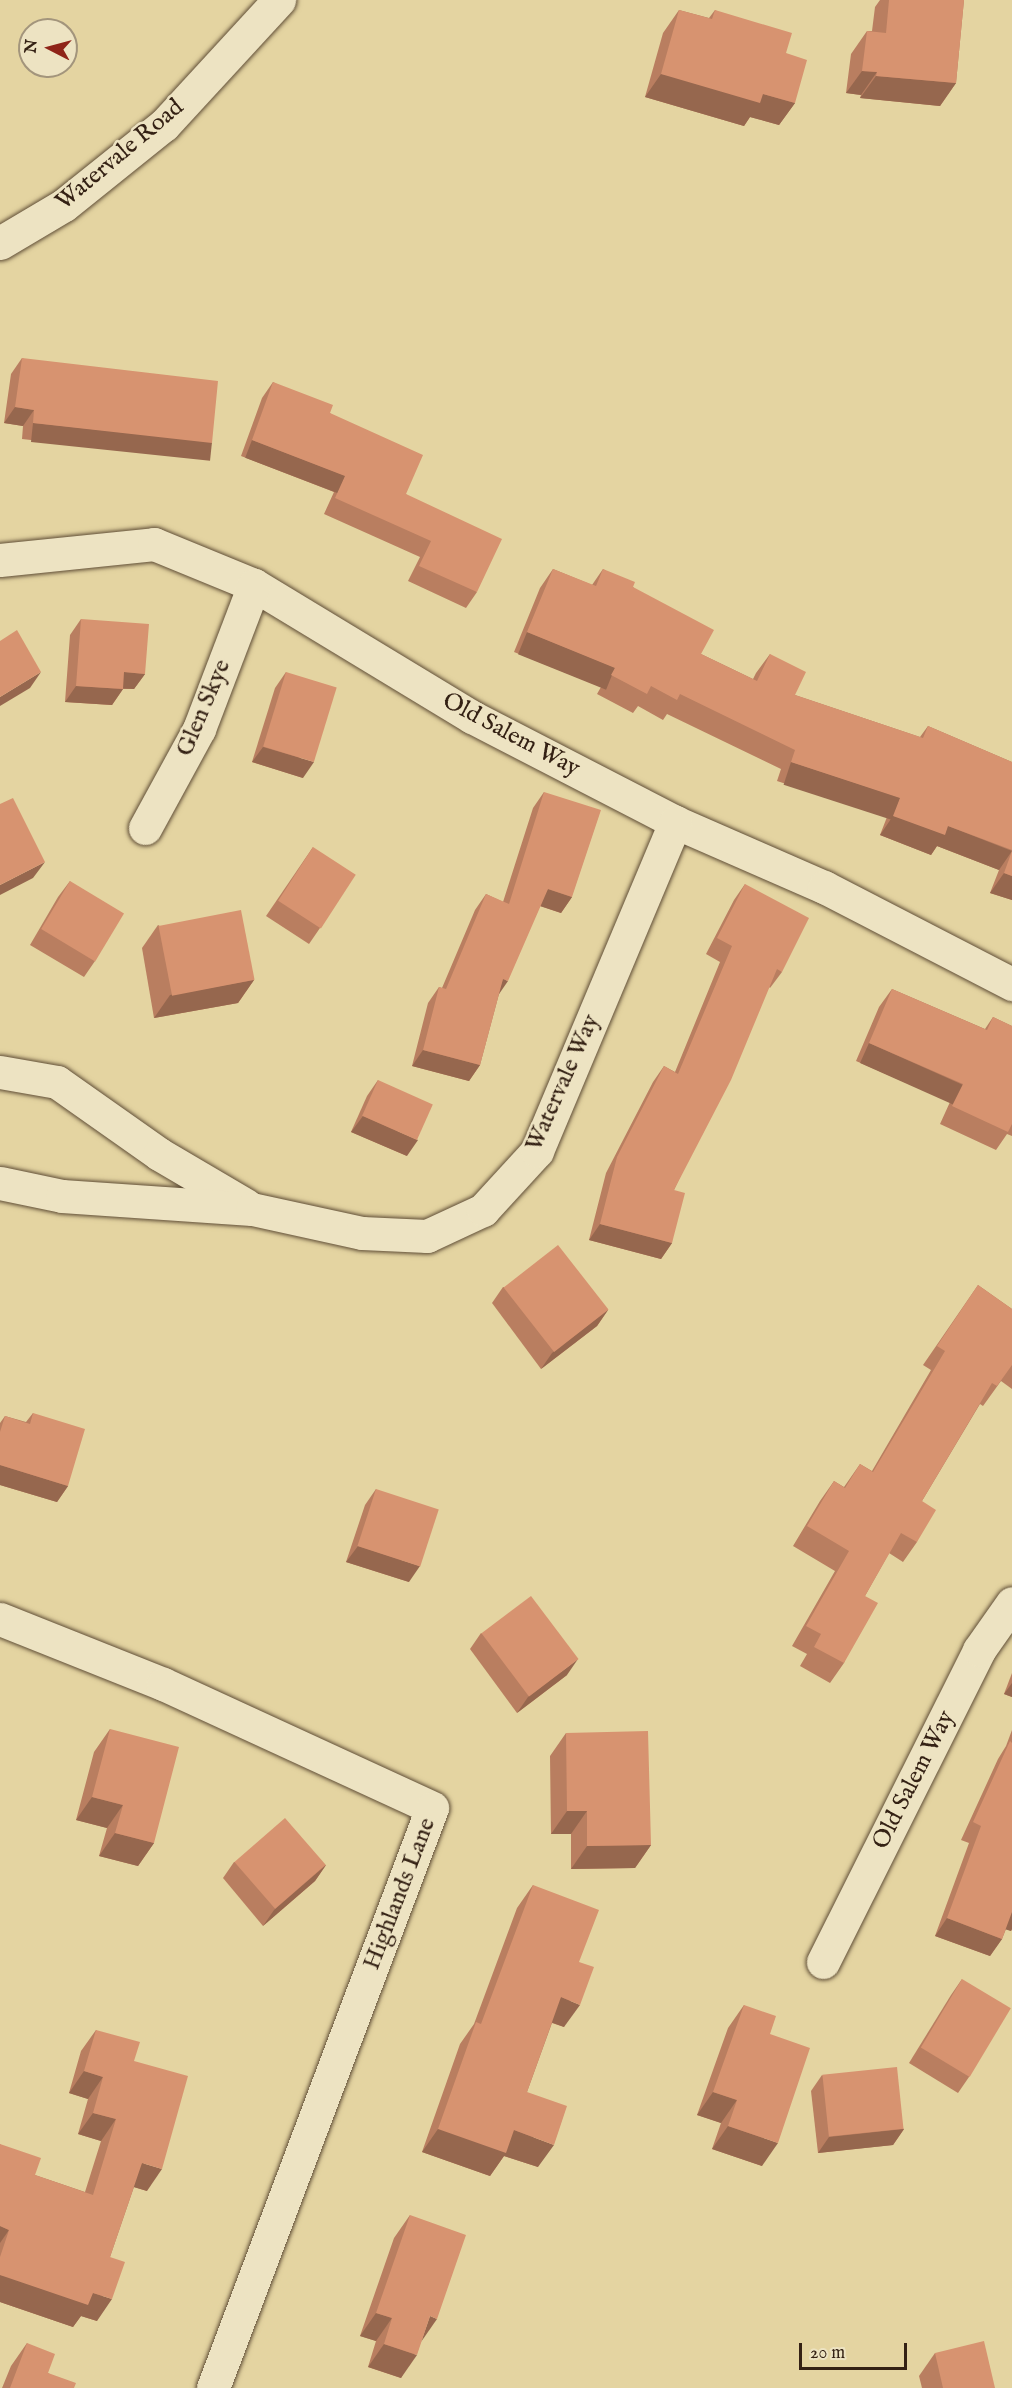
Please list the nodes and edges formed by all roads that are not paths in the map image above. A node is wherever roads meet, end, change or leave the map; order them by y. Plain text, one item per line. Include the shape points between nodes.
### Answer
1 (279, 0) edge
2 (0, 243) edge
3 (0, 560) edge
4 (254, 585) junction
5 (675, 822) junction
6 (145, 828) dead end
7 (1012, 984) edge
8 (0, 1072) edge
9 (0, 1183) edge
10 (252, 1209) junction
11 (1012, 1603) edge
12 (0, 1619) edge
13 (823, 1962) dead end
14 (213, 2388) edge

1 - 2 street, Watervale Road via 164,125 64,205
3 - 4 street, Old Salem Way via 154,544
4 - 5 street, Old Salem Way via 472,717
4 - 6 street, Glen Skye via 199,729
5 - 7 street, Old Salem Way via 824,887
5 - 10 street, Watervale Way via 537,1151 483,1210 427,1236 362,1233
8 - 10 street, Watervale Way via 57,1082 159,1154
9 - 10 street, Watervale Way via 62,1196
11 - 13 street, Old Salem Way via 979,1650
12 - 14 street, Highlands Lane via 163,1684 432,1808

